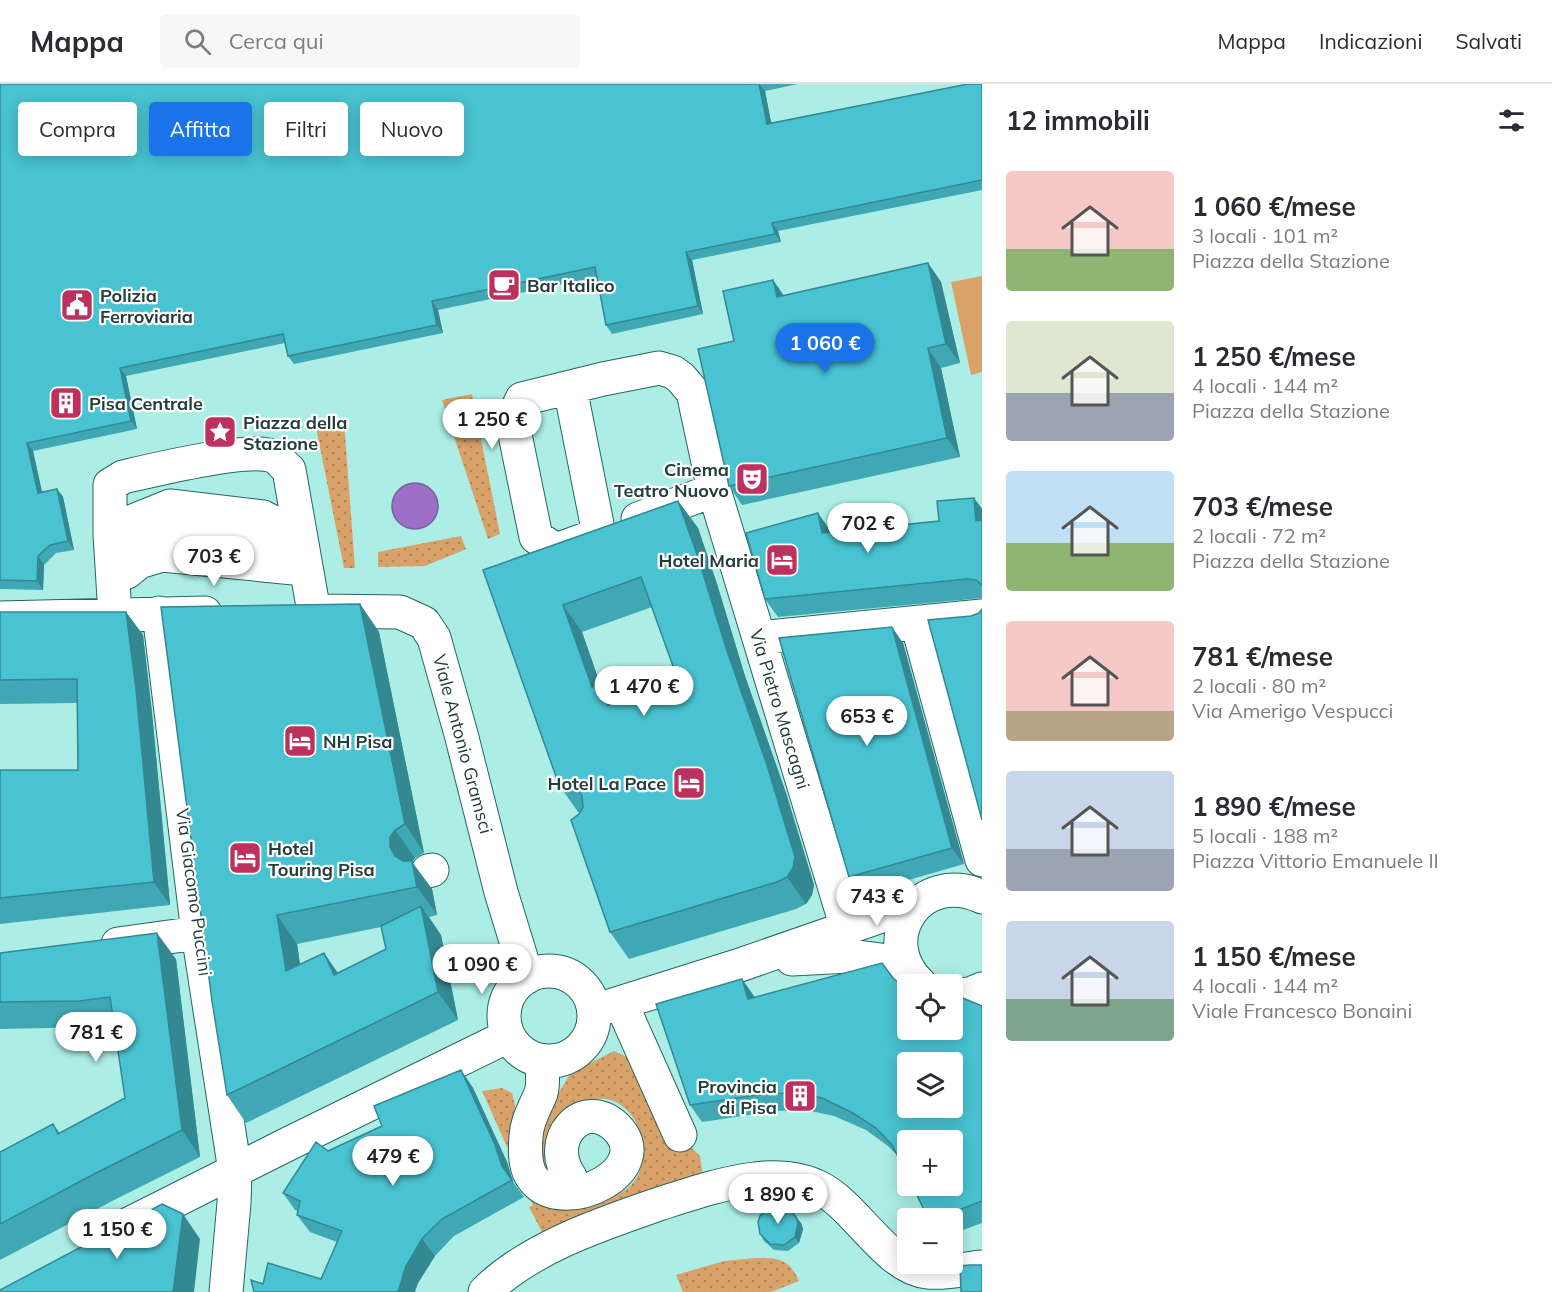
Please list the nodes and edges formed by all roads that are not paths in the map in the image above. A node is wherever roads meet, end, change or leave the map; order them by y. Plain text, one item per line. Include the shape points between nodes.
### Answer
1 (570, 388) junction
2 (714, 490) junction
3 (599, 534) junction
4 (307, 569) junction
5 (114, 583) junction
6 (237, 612) edge
7 (282, 612) edge
8 (314, 612) junction
9 (159, 614) junction
10 (115, 615) junction
11 (982, 616) edge
12 (0, 618) edge
13 (917, 622) junction
14 (759, 638) junction
15 (980, 884) edge
16 (916, 904) junction
17 (209, 915) junction
18 (847, 927) junction
19 (90, 948) edge
20 (737, 966) junction
21 (912, 974) edge
22 (527, 976) junction
23 (607, 1007) junction
24 (508, 1036) junction
25 (542, 1061) junction
26 (680, 1135) dead end
27 (235, 1170) junction
28 (570, 1177) dead end
29 (101, 1239) edge
30 (982, 1267) edge
31 (921, 1282) edge
32 (226, 1292) edge
33 (485, 1292) edge

1 - 2 street via 658,368 673,372 693,392
1 - 3 street
1 - 3 street via 522,399 512,420 536,537 556,550
2 - 3 street
2 - 14 street, Via Pietro Mascagni
4 - 5 street via 162,555 139,562
4 - 5 street via 284,528 263,517 170,506 133,521
4 - 5 street via 289,470 274,456 225,456 123,477 110,485
4 - 8 street
5 - 10 street
6 - 9 street
7 - 8 street
8 - 22 street, Viale Antonio Gramsci via 400,612 423,623 434,638
9 - 10 street
9 - 17 street, Via Giacomo Puccini
10 - 12 street
11 - 13 street
13 - 14 street
13 - 15 street
14 - 18 street, Via Pietro Mascagni
15 - 16 street via 943,890
16 - 18 street
16 - 21 street via 907,917 900,948
17 - 19 street
17 - 27 street, Via Giacomo Puccini
18 - 20 street
20 - 21 street via 850,956
20 - 23 street
22 - 23 street via 547,971 568,975
22 - 24 street via 514,988 504,1011
23 - 25 street via 579,1050 554,1062
23 - 26 street
24 - 25 street via 520,1051
24 - 27 street
25 - 28 street via 542,1091 529,1119 525,1144 535,1181 561,1193 587,1190 620,1170 626,1157 625,1145 612,1125 594,1118 579,1119 561,1143 564,1167
27 - 29 street
27 - 32 street, Via Giacomo Puccini
30 - 31 street
31 - 33 street via 911,1267 897,1259 846,1208 818,1187 791,1179 757,1178 677,1198 589,1230 532,1257

